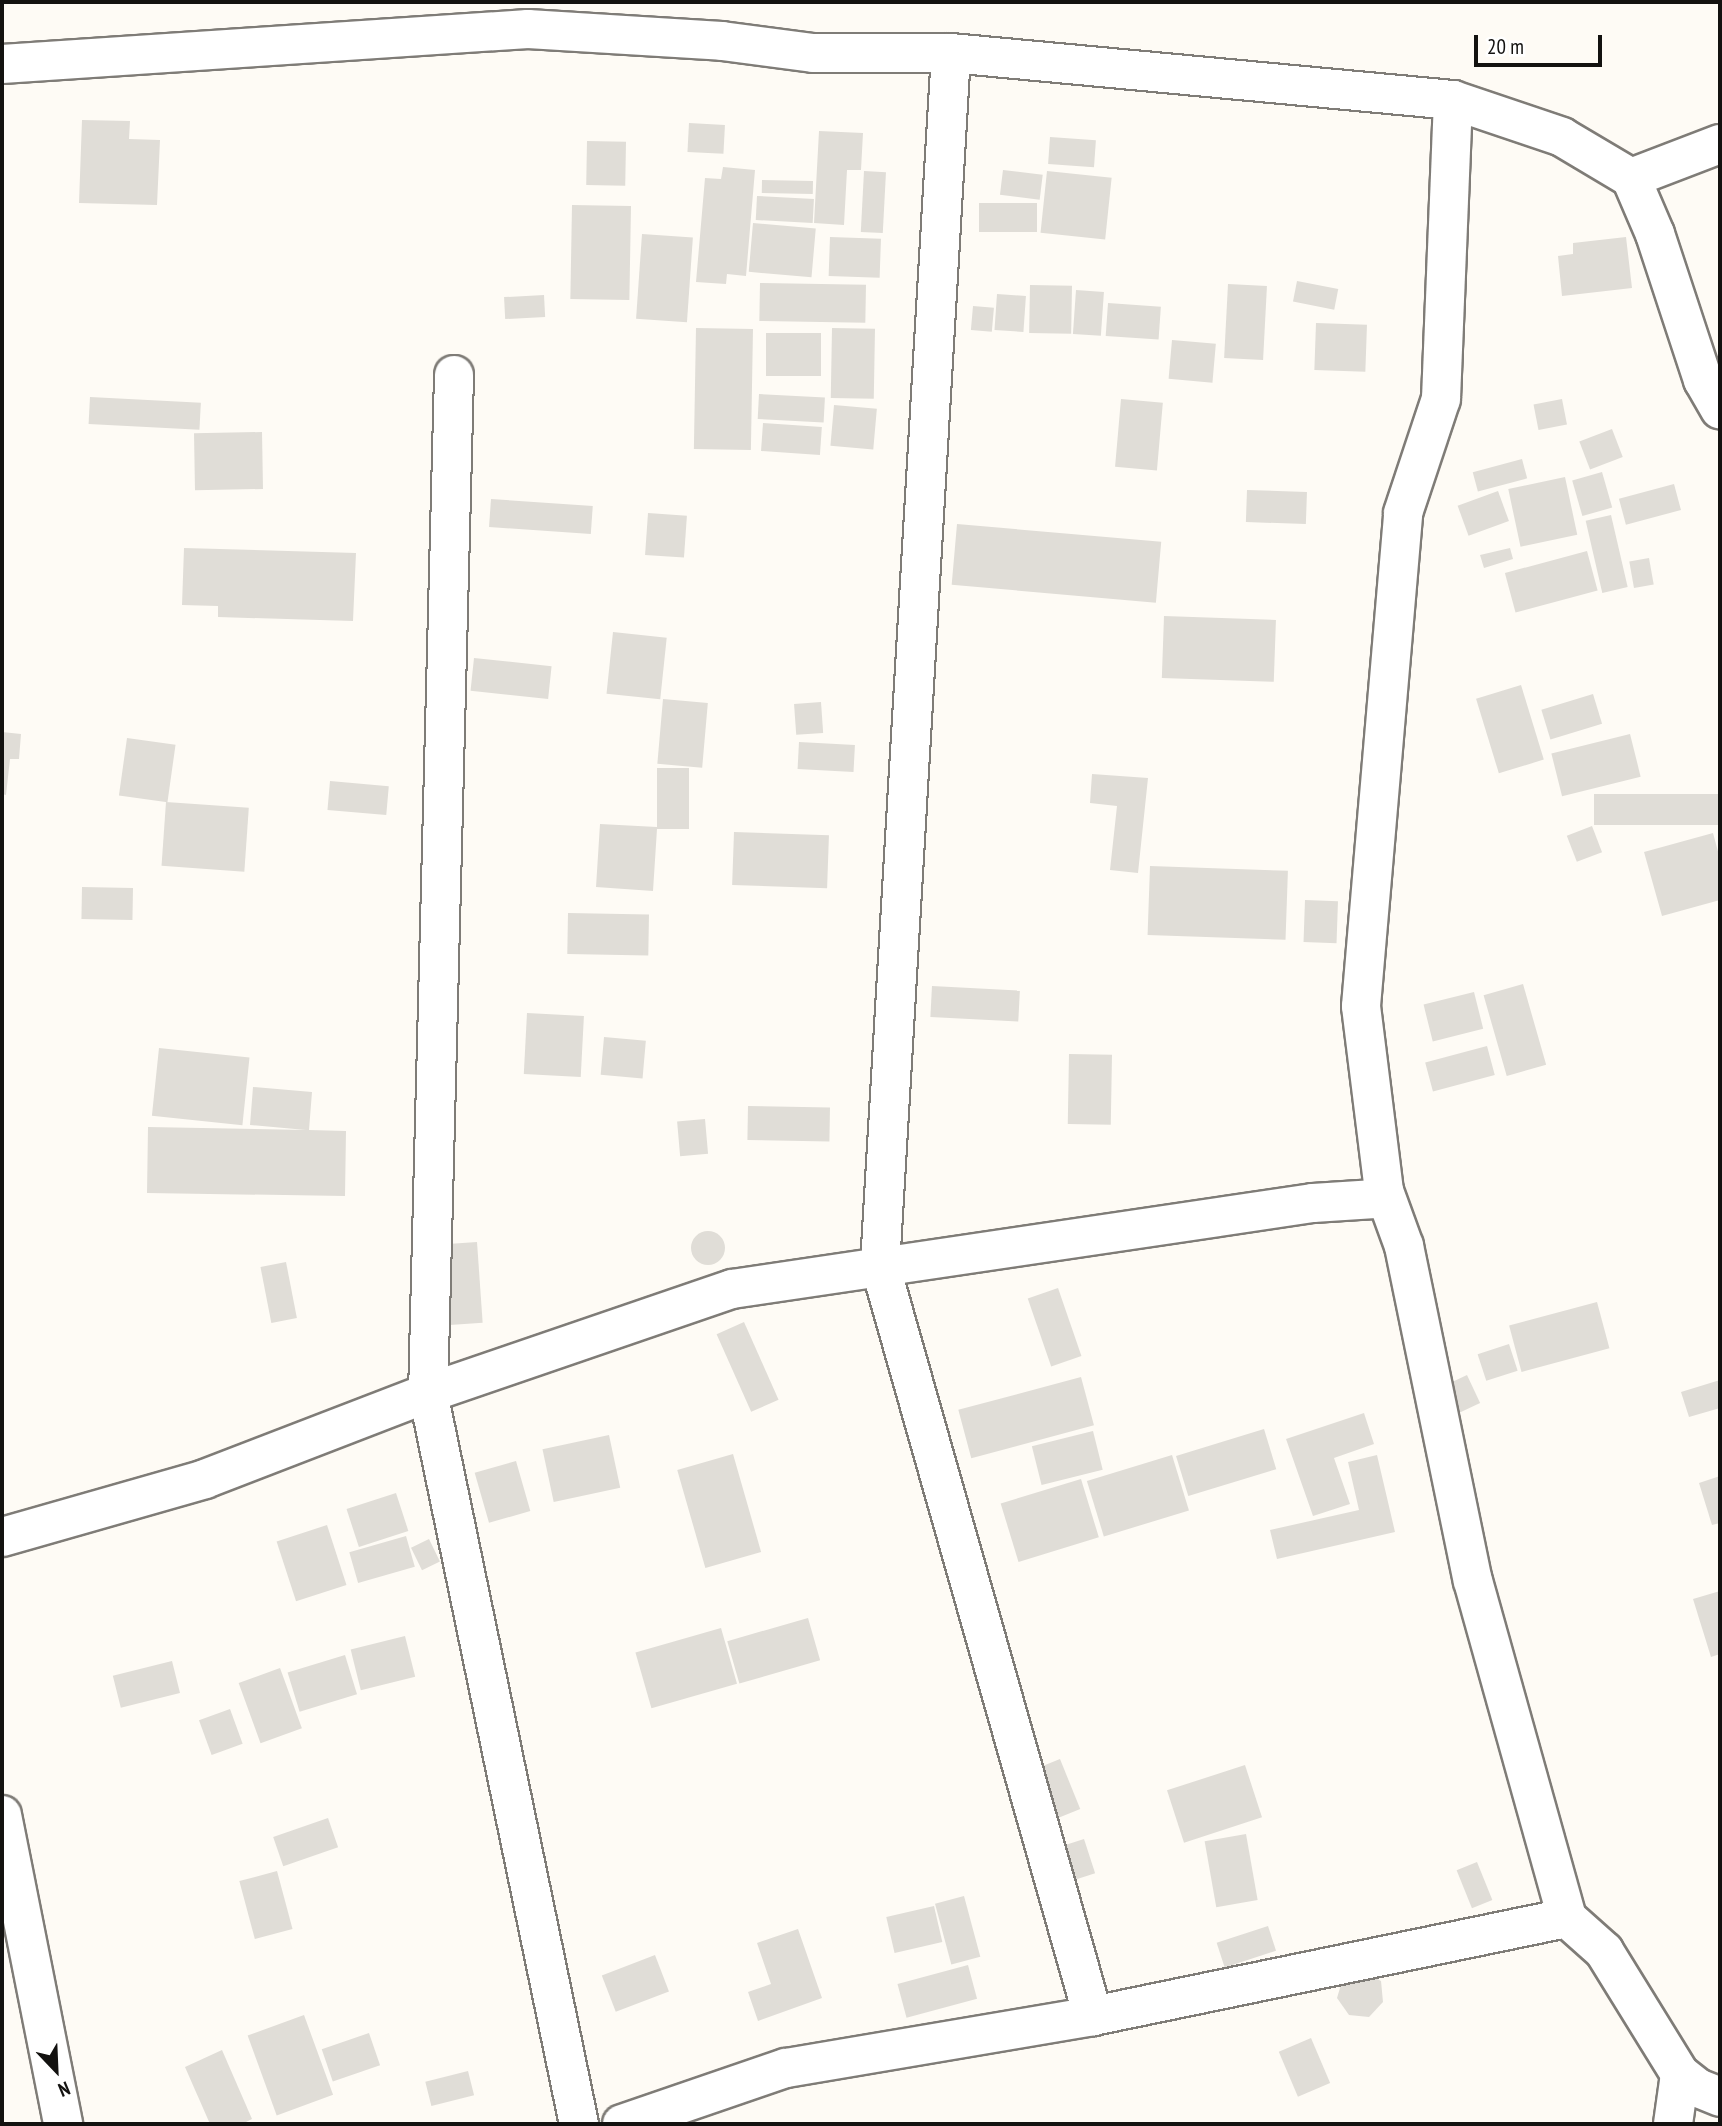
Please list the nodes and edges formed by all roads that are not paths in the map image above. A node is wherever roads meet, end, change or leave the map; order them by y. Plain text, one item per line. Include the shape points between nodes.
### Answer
1 (951, 53) junction
2 (2, 64) edge
3 (1453, 100) junction
4 (1720, 144) edge
5 (1631, 178) junction
6 (454, 375) dead end
7 (1720, 409) edge
8 (1384, 1191) junction
9 (880, 1265) junction
10 (428, 1393) junction
11 (2, 1537) edge
12 (2, 1815) edge
13 (1567, 1918) junction
14 (1093, 2016) junction
15 (1680, 2074) junction
16 (1720, 2097) edge
17 (63, 2124) edge
18 (579, 2124) edge
19 (622, 2124) edge
20 (1673, 2124) edge

1 - 2 street via 813,53 722,41 528,29
1 - 3 street
1 - 9 street
3 - 5 street via 1562,137
3 - 8 street via 1441,399 1403,513 1361,1006
4 - 5 street
5 - 7 street via 1655,234 1703,380
6 - 10 street
8 - 9 street via 1375,1199 1313,1203
8 - 13 street via 1404,1246 1473,1581
9 - 10 street via 732,1289
9 - 14 street
10 - 11 street via 205,1479
10 - 18 street
12 - 17 street
13 - 14 street
13 - 15 street via 1604,1951
14 - 19 street via 786,2068
15 - 16 street
15 - 20 street

